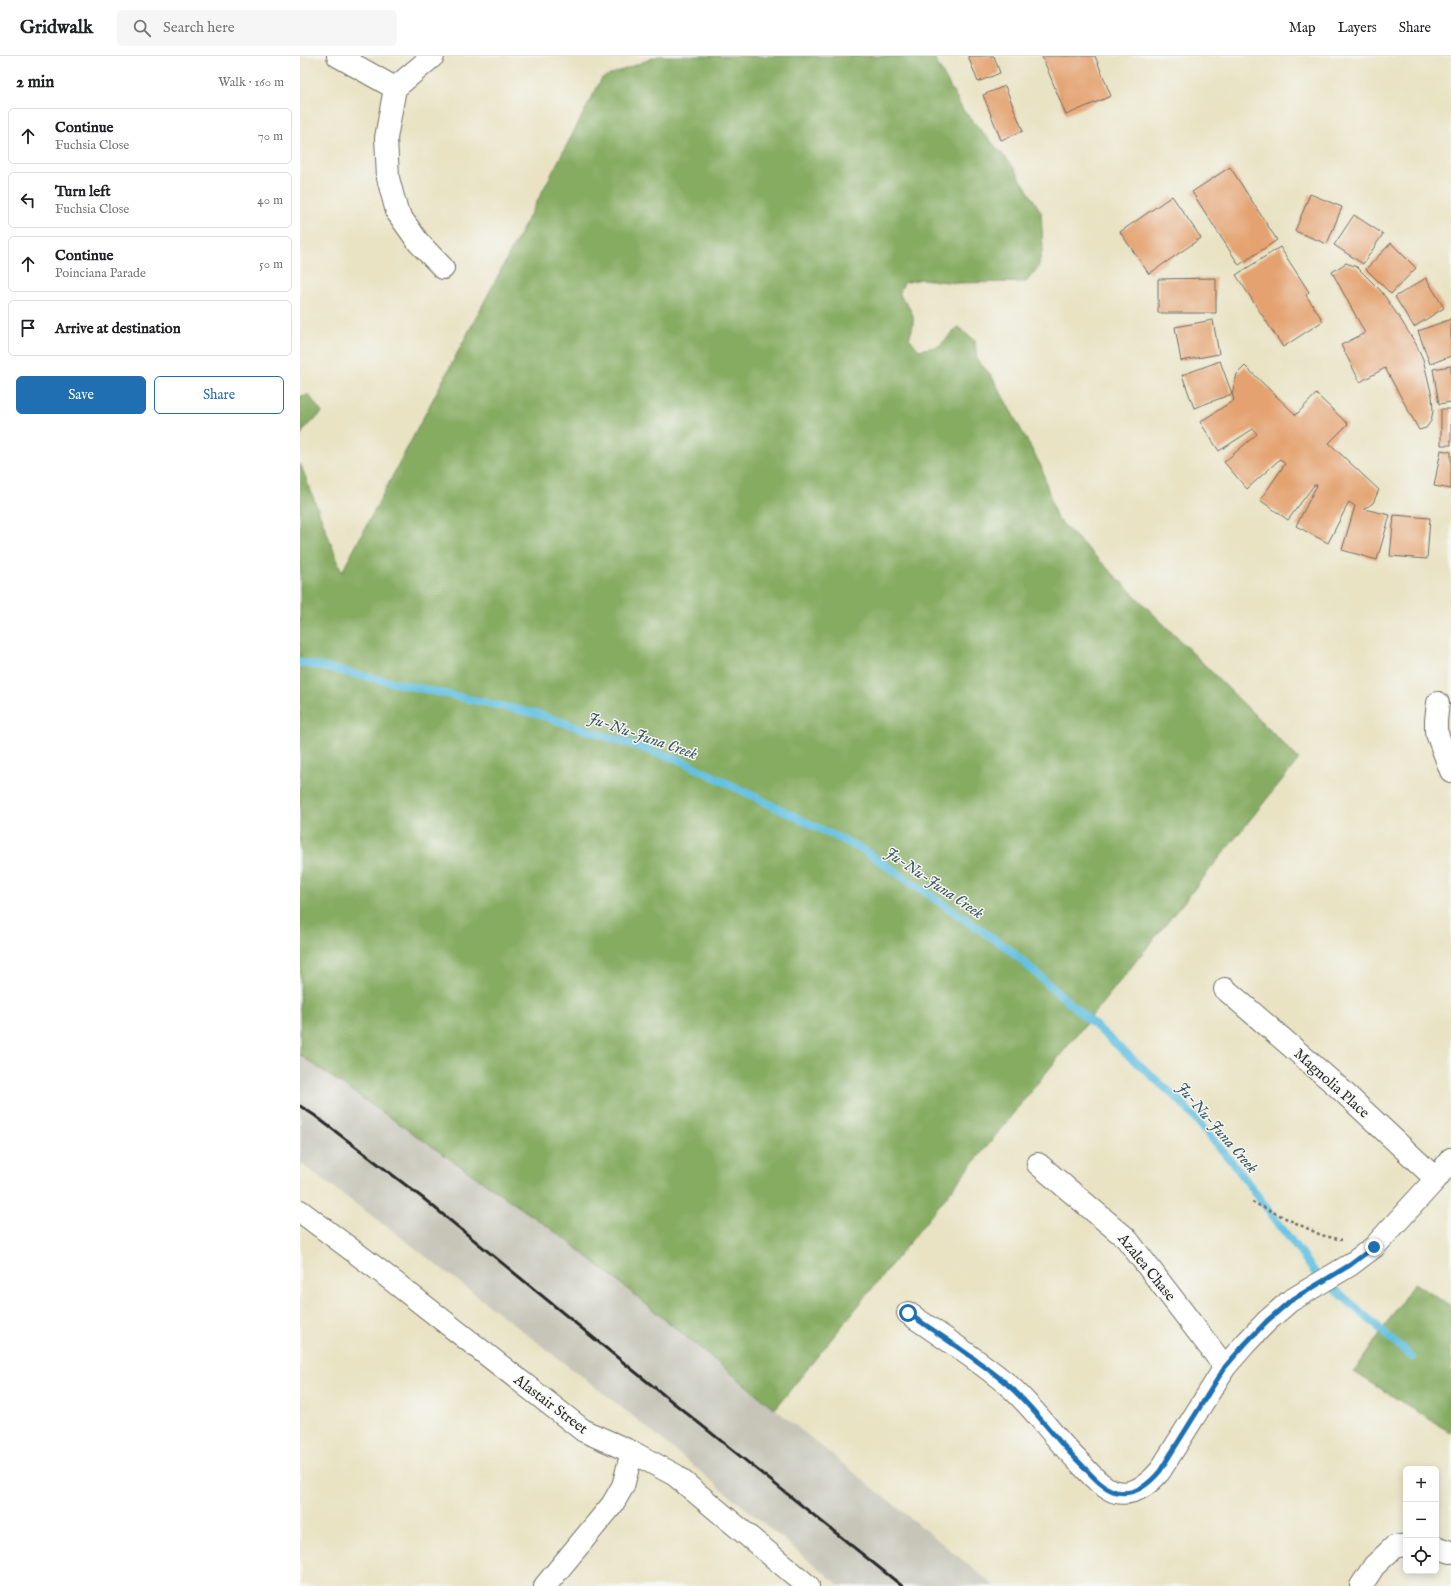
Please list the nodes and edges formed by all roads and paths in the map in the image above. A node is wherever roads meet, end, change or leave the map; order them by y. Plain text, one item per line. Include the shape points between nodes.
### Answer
1 (338, 56) edge
2 (433, 56) edge
3 (395, 88) junction
4 (443, 268) dead end
5 (1438, 703) dead end
6 (1451, 771) edge
7 (1225, 989) dead end
8 (1038, 1164) dead end
9 (1447, 1167) edge
10 (1252, 1202) dead end
11 (300, 1211) edge
12 (1374, 1247) junction
13 (908, 1313) dead end
14 (1225, 1367) junction
15 (632, 1452) junction
16 (1403, 1546) edge
17 (1439, 1548) edge
18 (1451, 1552) edge
19 (545, 1586) edge
20 (808, 1586) edge
21 (1361, 1586) edge

1 - 3 street
2 - 3 street
3 - 4 street via 386,138 388,178 393,198 397,212 419,243
5 - 6 street via 1436,731
7 - 9 street, Magnolia Place via 1338,1086
8 - 14 street, Azalea Chase via 1126,1238
9 - 12 street
10 - 12 path via 1321,1235
11 - 15 street, Alastair Street via 584,1431
12 - 14 street via 1350,1265 1290,1301 1267,1321
13 - 14 street via 1007,1384 1064,1447 1102,1484 1116,1492 1133,1492 1150,1483
15 - 19 street via 623,1486 612,1505
15 - 20 street, Alastair Street via 675,1475
16 - 21 street via 1394,1548 1379,1561
17 - 18 street

